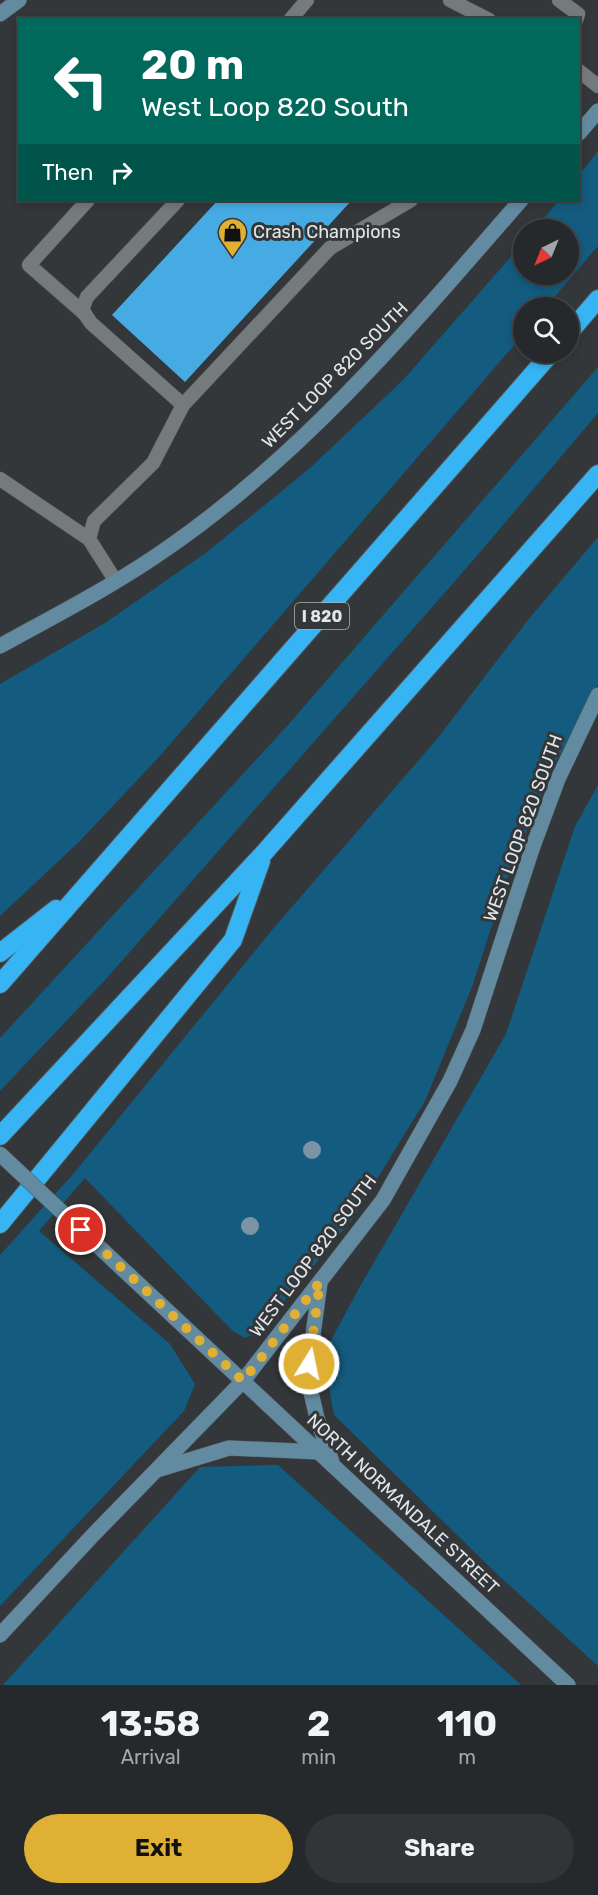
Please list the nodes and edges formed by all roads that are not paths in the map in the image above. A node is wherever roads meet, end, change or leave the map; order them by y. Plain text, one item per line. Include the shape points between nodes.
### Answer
1 (19, 0) edge
2 (307, 0) edge
3 (450, 0) edge
4 (559, 0) edge
5 (0, 14) edge
6 (292, 18) edge
7 (485, 18) edge
8 (577, 18) edge
9 (580, 72) edge
10 (598, 86) edge
11 (598, 111) edge
12 (580, 132) edge
13 (87, 201) edge
14 (177, 201) edge
15 (409, 201) edge
16 (520, 201) edge
17 (598, 299) edge
18 (85, 314) junction
19 (579, 321) edge
20 (542, 363) edge
21 (183, 405) junction
22 (598, 474) edge
23 (0, 479) edge
24 (89, 539) junction
25 (115, 580) junction
26 (0, 646) edge
27 (598, 695) edge
28 (263, 854) junction
29 (93, 880) junction
30 (0, 952) edge
31 (0, 984) edge
32 (0, 1136) edge
33 (0, 1154) edge
34 (0, 1224) edge
35 (320, 1282) junction
36 (243, 1381) junction
37 (319, 1452) junction
38 (333, 1465) junction
39 (157, 1470) junction
40 (0, 1635) edge
41 (568, 1685) edge

1 - 5 main road
2 - 6 lane
3 - 7 lane
4 - 8 lane via 578,14
9 - 10 lane
11 - 12 main road
13 - 18 lane via 29,265
14 - 18 lane via 87,297 82,310
15 - 21 lane via 330,248
16 - 25 main road, WEST LOOP 820 SOUTH via 330,412 258,479 169,548
17 - 19 highway
18 - 21 lane
20 - 29 highway, I 820
21 - 24 lane via 153,463 94,521
22 - 28 highway
23 - 24 lane
24 - 25 lane
25 - 26 main road, WEST LOOP 820 SOUTH
27 - 35 main road, WEST LOOP 820 SOUTH via 558,779 473,1030 450,1081 383,1200
28 - 32 highway
28 - 34 highway via 233,940
29 - 30 highway
29 - 31 highway, I 820
33 - 36 main road, NORTH NORMANDALE STREET, bridge
35 - 36 main road, WEST LOOP 820 SOUTH
35 - 38 main road via 309,1364 310,1388
36 - 37 main road, NORTH NORMANDALE STREET
36 - 39 main road, WEST LOOP 820 SOUTH
37 - 38 main road, NORTH NORMANDALE STREET
37 - 39 main road via 229,1448
38 - 41 main road, NORTH NORMANDALE STREET
39 - 40 main road, WEST LOOP 820 SOUTH

